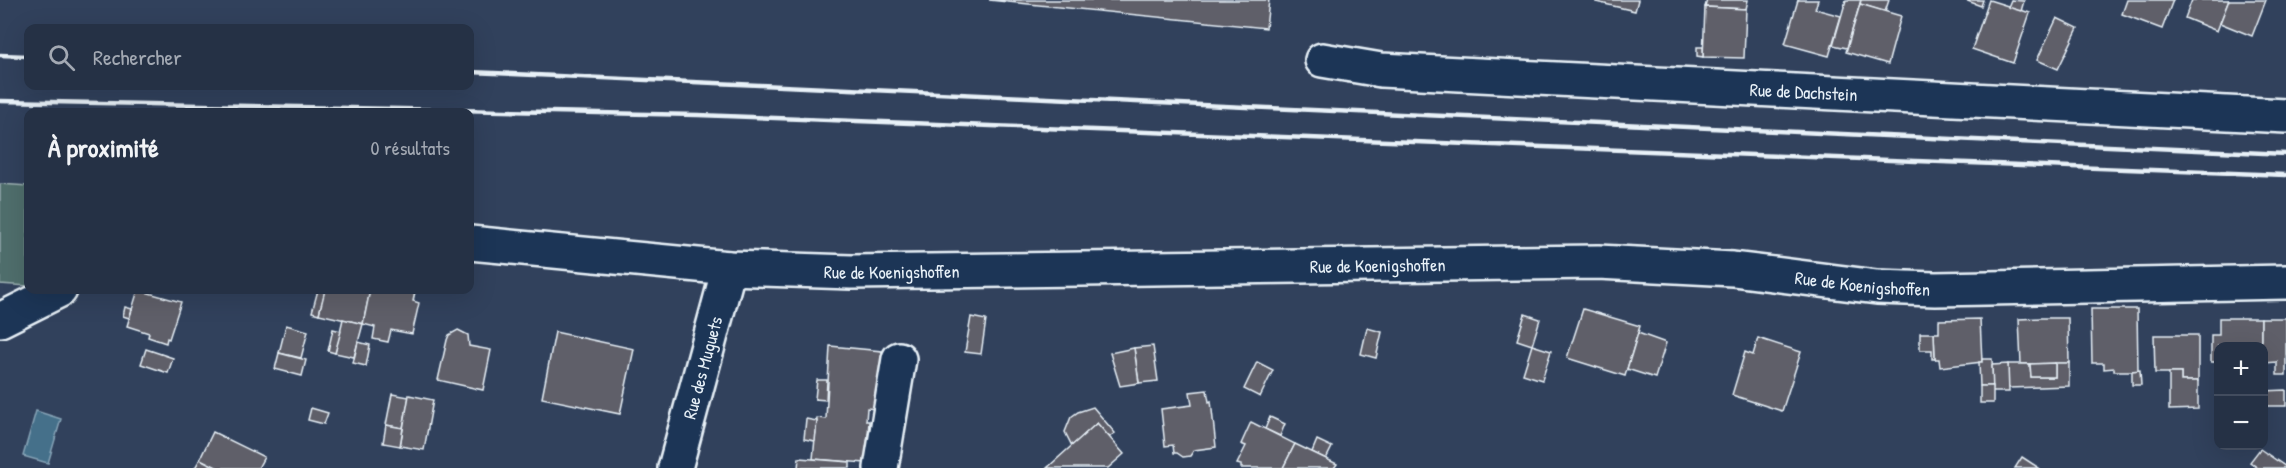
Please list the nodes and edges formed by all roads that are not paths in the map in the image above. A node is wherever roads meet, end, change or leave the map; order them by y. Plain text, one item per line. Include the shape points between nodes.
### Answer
1 (1322, 60) dead end
2 (2286, 116) edge
3 (474, 243) edge
4 (729, 268) junction
5 (2286, 282) edge
6 (52, 294) edge
7 (0, 320) edge
8 (899, 359) dead end
9 (675, 468) edge
10 (882, 468) edge

1 - 2 street, Rue de Dachstein via 1381,70
3 - 4 street, Rue de Koenigshoffen
4 - 5 street, Rue de Koenigshoffen via 851,272 1598,262 1722,268 1877,287 1935,289
4 - 9 street, Rue des Muguets
6 - 7 street
8 - 10 street

